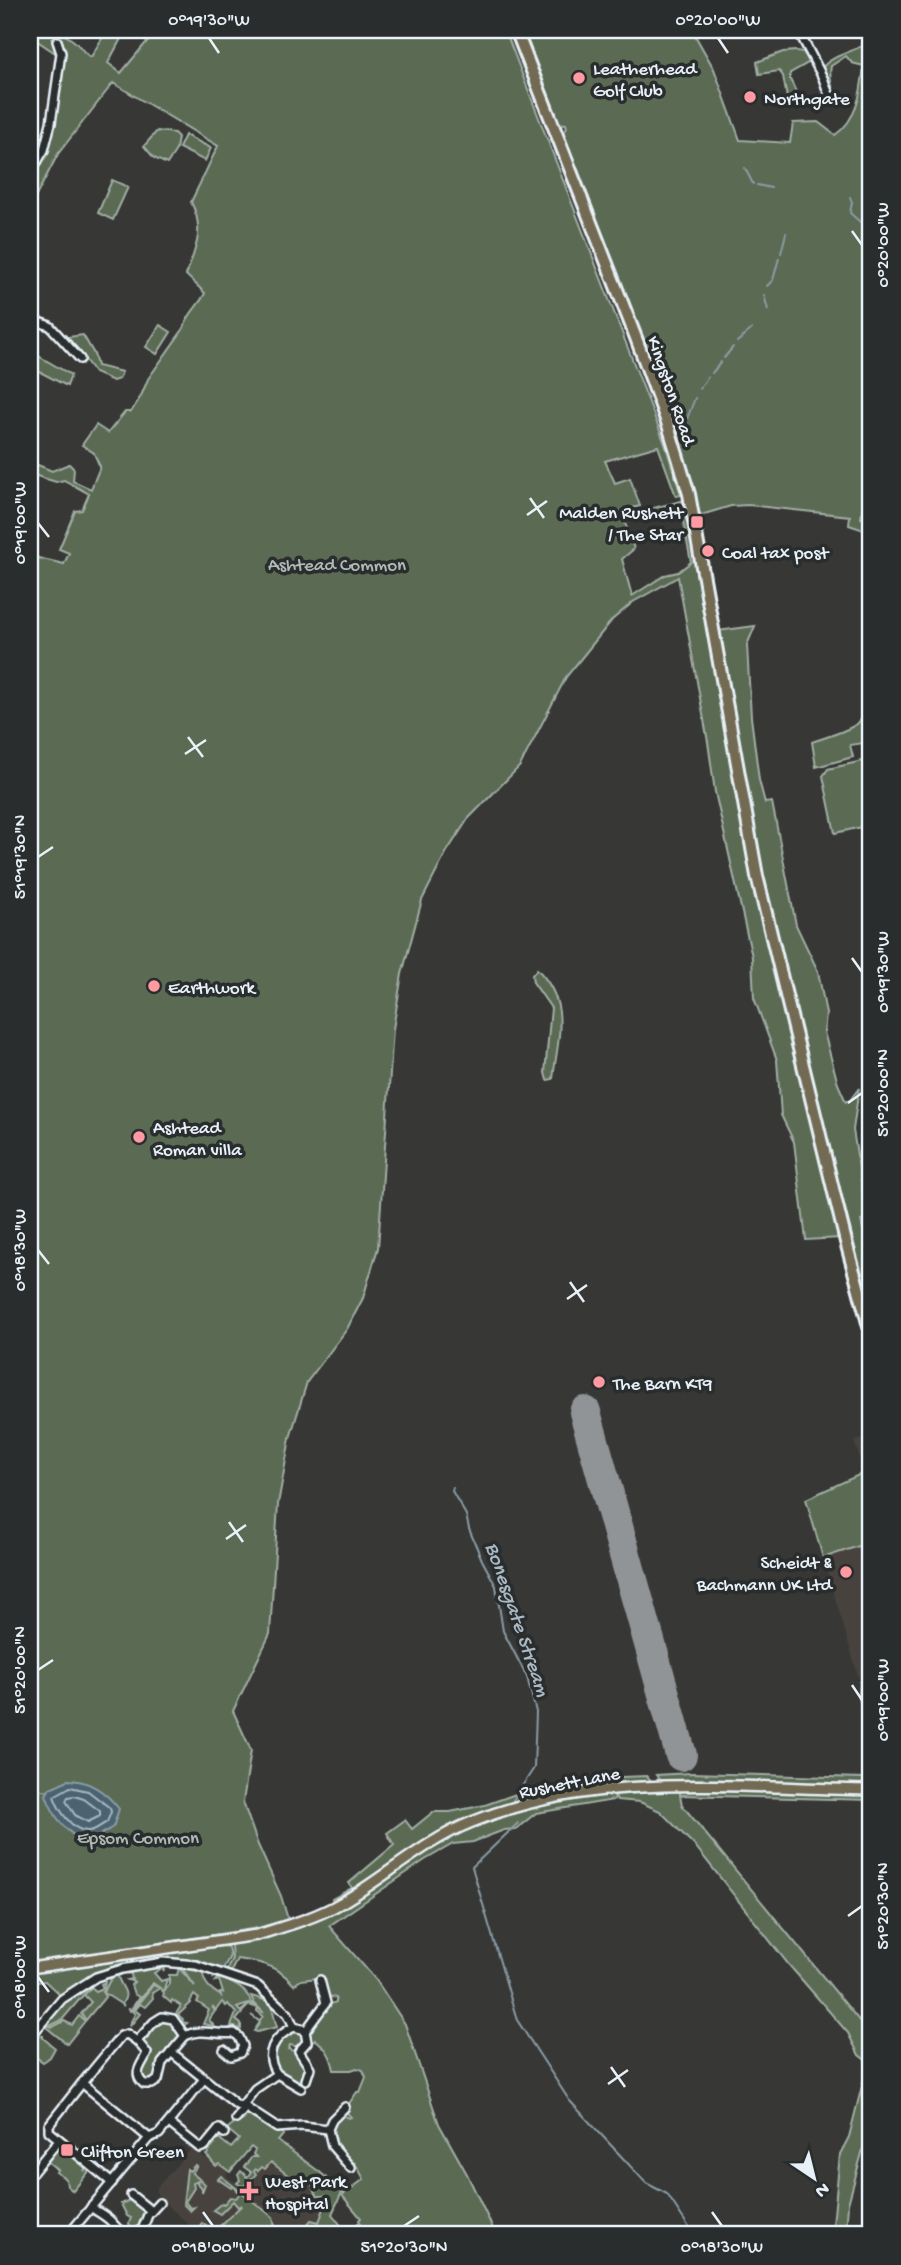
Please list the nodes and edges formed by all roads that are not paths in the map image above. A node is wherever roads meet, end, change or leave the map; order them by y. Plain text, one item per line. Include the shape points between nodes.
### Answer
1 (516, 30) edge
2 (797, 30) edge
3 (57, 41) dead end
4 (829, 95) dead end
5 (30, 174) edge
6 (30, 319) edge
7 (80, 359) dead end
8 (871, 1334) edge
9 (871, 1790) edge
10 (30, 1968) edge
11 (320, 1980) dead end
12 (294, 2027) junction
13 (305, 2031) junction
14 (30, 2036) edge
15 (186, 2036) junction
16 (137, 2042) junction
17 (224, 2050) dead end
18 (171, 2052) junction
19 (277, 2074) junction
20 (204, 2079) junction
21 (306, 2080) dead end
22 (82, 2083) junction
23 (301, 2088) dead end
24 (244, 2107) junction
25 (349, 2116) dead end
26 (236, 2119) dead end
27 (169, 2123) junction
28 (219, 2129) dead end
29 (328, 2129) junction
30 (149, 2138) junction
31 (59, 2140) junction
32 (351, 2168) dead end
33 (32, 2173) dead end
34 (112, 2183) junction
35 (131, 2196) dead end
36 (159, 2203) dead end
37 (91, 2207) junction
38 (151, 2211) junction
39 (68, 2235) edge

1 - 8 highway, Kingston Road via 636,338 690,494 757,876
2 - 4 street
3 - 5 street via 61,53 51,122 44,150
6 - 7 street via 50,326
9 - 10 main road, Rushett Lane via 677,1785 570,1795 473,1821 445,1834 340,1904 257,1935
11 - 13 street via 331,2001
12 - 13 street
12 - 14 street via 288,2014 258,1986 209,1968 165,1962 96,1977 62,1999
12 - 19 street via 278,2036 272,2047 270,2058
13 - 21 street via 307,2042 295,2049 310,2067
15 - 16 street via 174,2020 164,2016
15 - 17 street via 201,2031 237,2035 243,2046 240,2053 230,2056
15 - 18 street
16 - 18 street via 147,2052 138,2068 144,2084 158,2081
16 - 22 street via 122,2035
18 - 20 street
19 - 23 street
19 - 24 street via 254,2091
20 - 24 street
20 - 27 street
22 - 30 street
22 - 31 street via 48,2126
24 - 26 street
24 - 29 street via 276,2128
25 - 29 street via 344,2109
27 - 28 street via 200,2148
27 - 30 street
29 - 32 street via 332,2146
30 - 34 street
31 - 33 street
31 - 34 street
34 - 37 street
35 - 38 street
36 - 38 street
37 - 38 street via 124,2235 140,2231
37 - 39 street

